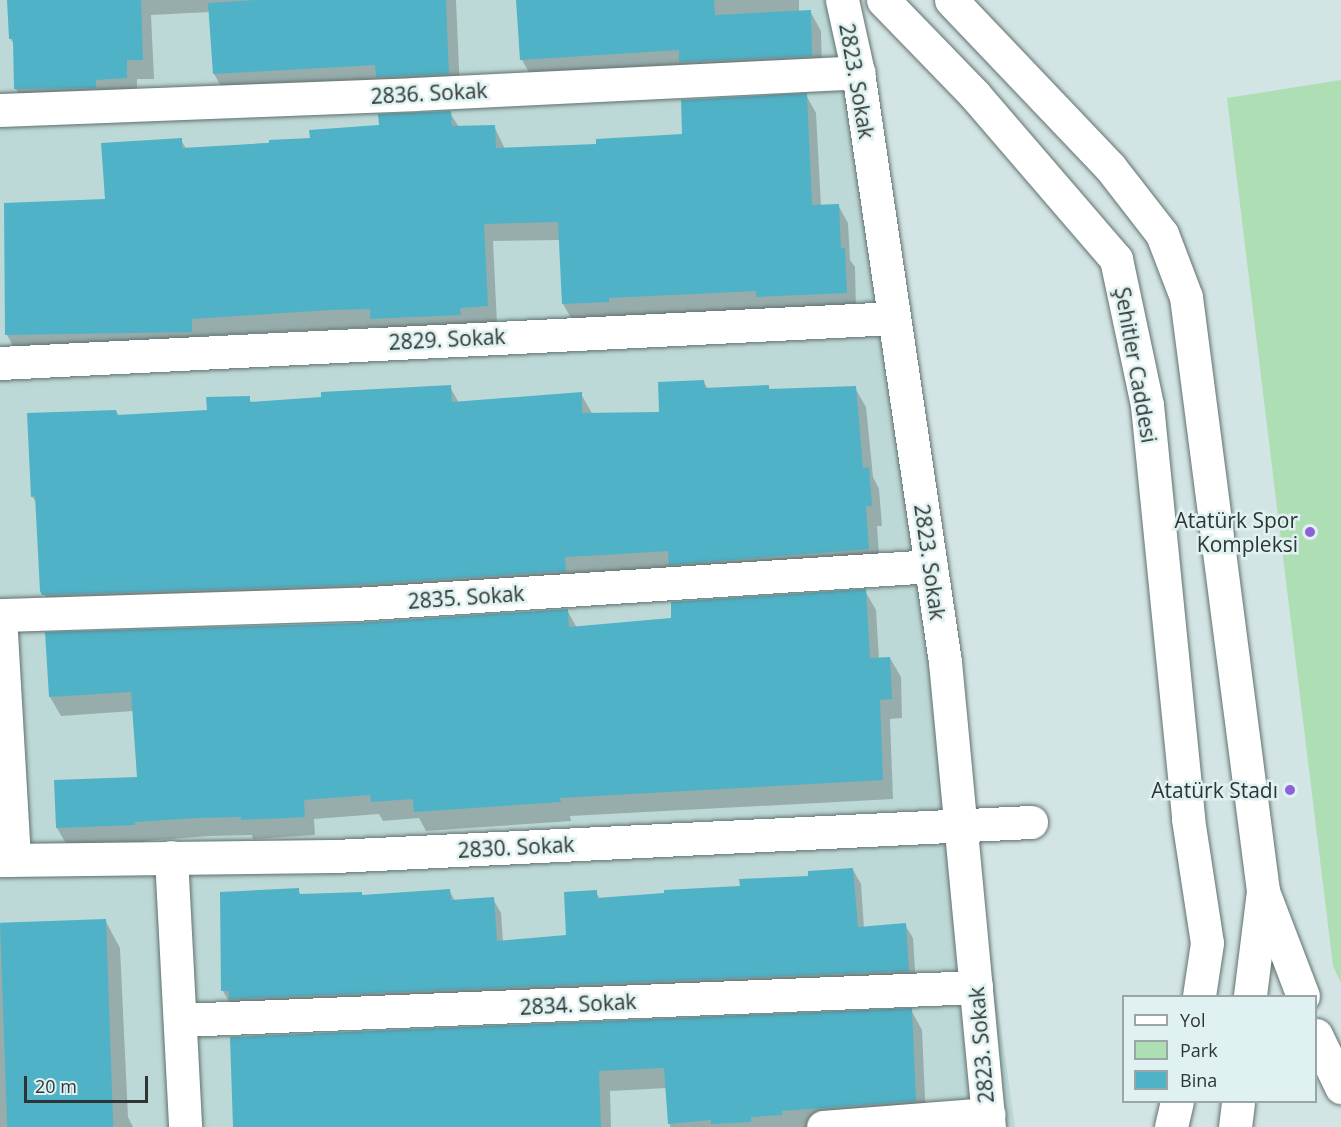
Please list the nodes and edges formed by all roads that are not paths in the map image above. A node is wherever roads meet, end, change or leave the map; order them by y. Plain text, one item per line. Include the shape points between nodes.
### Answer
1 (842, 0) edge
2 (883, 0) edge
3 (951, 0) edge
4 (858, 72) junction
5 (0, 110) edge
6 (894, 318) junction
7 (0, 363) edge
8 (931, 566) junction
9 (0, 615) edge
10 (1031, 822) dead end
11 (960, 825) junction
12 (171, 857) junction
13 (7, 860) edge
14 (1263, 891) junction
15 (976, 987) junction
16 (1198, 995) edge
17 (1250, 995) edge
18 (1303, 995) edge
19 (180, 1020) junction
20 (1317, 1037) edge
21 (1341, 1087) edge
22 (1177, 1103) edge
23 (1238, 1103) edge
24 (989, 1121) edge
25 (185, 1127) edge
26 (823, 1127) edge
27 (1171, 1127) edge
28 (1235, 1127) edge

1 - 4 street, 2823. Sokak
2 - 16 street, Şehitler Caddesi via 974,94 1116,259 1147,405 1188,819 1207,943
3 - 14 street via 1110,166 1162,234 1186,297
4 - 5 street, 2836. Sokak
4 - 6 street, 2823. Sokak
6 - 7 street, 2829. Sokak
6 - 8 street, 2823. Sokak
8 - 9 street, 2835. Sokak via 355,604
8 - 11 street, 2823. Sokak via 945,662
9 - 13 street
10 - 11 street, 2830. Sokak
11 - 12 street, 2830. Sokak via 335,856
11 - 15 street, 2823. Sokak
12 - 13 street, 2830. Sokak
12 - 19 street
14 - 17 street
14 - 18 street
15 - 19 street, 2834. Sokak
15 - 24 street, 2823. Sokak
19 - 25 street
20 - 21 street
22 - 27 street
23 - 28 street
24 - 26 street

